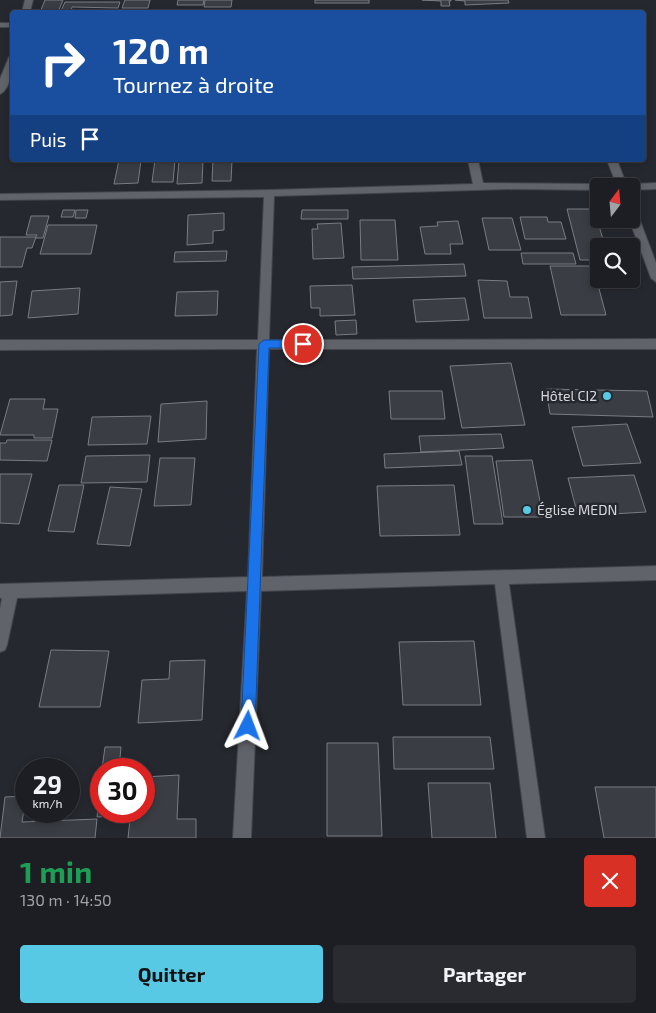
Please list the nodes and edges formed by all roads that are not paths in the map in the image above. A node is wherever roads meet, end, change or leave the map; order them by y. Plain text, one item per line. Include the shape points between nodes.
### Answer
1 (10, 64) edge
2 (0, 91) edge
3 (473, 162) edge
4 (613, 162) edge
5 (619, 178) edge
6 (656, 186) edge
7 (479, 187) junction
8 (590, 187) edge
9 (640, 187) edge
10 (269, 194) junction
11 (0, 197) edge
12 (638, 228) edge
13 (656, 278) edge
14 (264, 344) junction
15 (656, 344) edge
16 (0, 345) edge
17 (656, 573) edge
18 (501, 578) junction
19 (254, 585) junction
20 (6, 591) edge
21 (0, 645) edge
22 (242, 838) edge
23 (536, 838) edge

1 - 2 street
3 - 7 street
4 - 5 street
6 - 9 street
7 - 8 street
7 - 10 street
10 - 11 street
10 - 14 street
12 - 13 street
14 - 15 street
14 - 16 street
14 - 19 street
17 - 18 street
18 - 19 street
18 - 23 street
19 - 20 street
19 - 22 street
20 - 21 street

